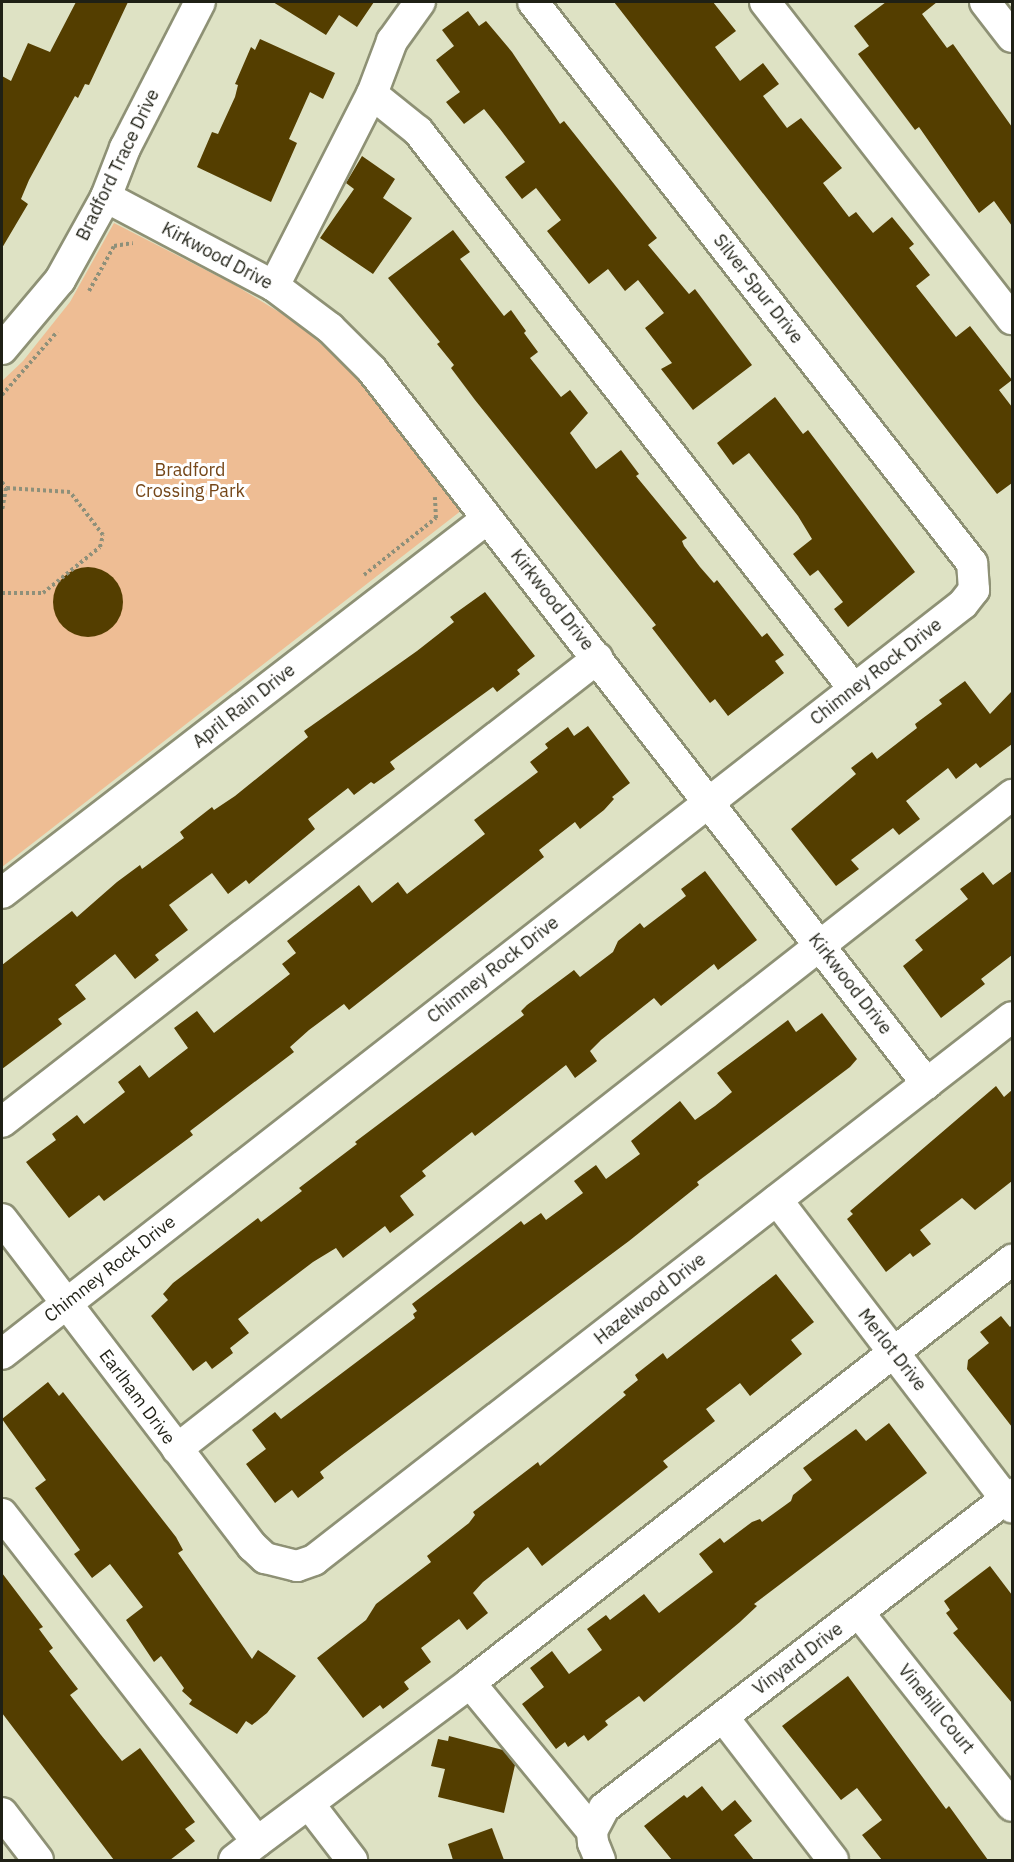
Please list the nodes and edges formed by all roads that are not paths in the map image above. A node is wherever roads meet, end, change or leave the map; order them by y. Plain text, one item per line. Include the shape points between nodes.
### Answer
1 (200, 2) edge
2 (420, 2) edge
3 (533, 2) edge
4 (765, 2) edge
5 (985, 2) edge
6 (1012, 37) edge
7 (372, 94) junction
8 (106, 197) junction
9 (274, 286) junction
10 (1012, 320) edge
11 (2, 349) edge
12 (487, 519) junction
13 (976, 581) joint
14 (597, 658) junction
15 (854, 689) junction
16 (1012, 795) edge
17 (710, 801) junction
18 (2, 893) edge
19 (820, 946) junction
20 (1012, 1017) edge
21 (927, 1084) junction
22 (2, 1122) edge
23 (777, 1200) junction
24 (2, 1220) edge
25 (1012, 1260) edge
26 (66, 1304) junction
27 (893, 1351) junction
28 (2, 1354) edge
29 (177, 1449) junction
30 (1010, 1500) edge
31 (2, 1514) edge
32 (280, 1564) joint
33 (859, 1612) junction
34 (470, 1683) junction
35 (723, 1717) junction
36 (309, 1804) junction
37 (1012, 1806) edge
38 (2, 1813) edge
39 (592, 1831) junction
40 (257, 1842) junction
41 (38, 1860) edge
42 (234, 1860) edge
43 (352, 1860) edge
44 (600, 1860) edge
45 (833, 1860) edge

1 - 8 street, Bradford Trace Drive via 125,148
2 - 7 street via 392,41
3 - 13 street, Silver Spur Drive via 964,554
4 - 10 street
5 - 6 street
7 - 9 street
7 - 15 street via 417,131
8 - 9 street, Kirkwood Drive
8 - 11 street, Bradford Trace Drive via 60,280
9 - 12 street, Kirkwood Drive via 330,328 372,370
12 - 14 street, Kirkwood Drive
12 - 18 street, April Rain Drive
13 - 15 street, Chimney Rock Drive via 963,604
14 - 17 street, Kirkwood Drive
14 - 22 street
15 - 17 street, Chimney Rock Drive
16 - 19 street
17 - 19 street, Kirkwood Drive
17 - 26 street, Chimney Rock Drive
19 - 21 street, Kirkwood Drive
19 - 29 street
20 - 21 street, Hazelwood Drive
21 - 23 street, Hazelwood Drive
23 - 27 street, Merlot Drive
23 - 32 street, Hazelwood Drive via 314,1560 297,1566
24 - 26 street, Earlham Drive
25 - 27 street
26 - 28 street, Chimney Rock Drive
26 - 29 street, Earlham Drive
27 - 30 street, Merlot Drive
27 - 34 street
29 - 32 street, Earlham Drive via 252,1546 264,1558
30 - 33 street, Vinyard Drive
31 - 40 street
33 - 35 street, Vinyard Drive
33 - 37 street, Vinehill Court
34 - 36 street
34 - 39 street
35 - 39 street, Vinyard Drive via 604,1808
35 - 45 street
36 - 40 street
36 - 43 street
38 - 41 street
39 - 44 street
40 - 42 street

